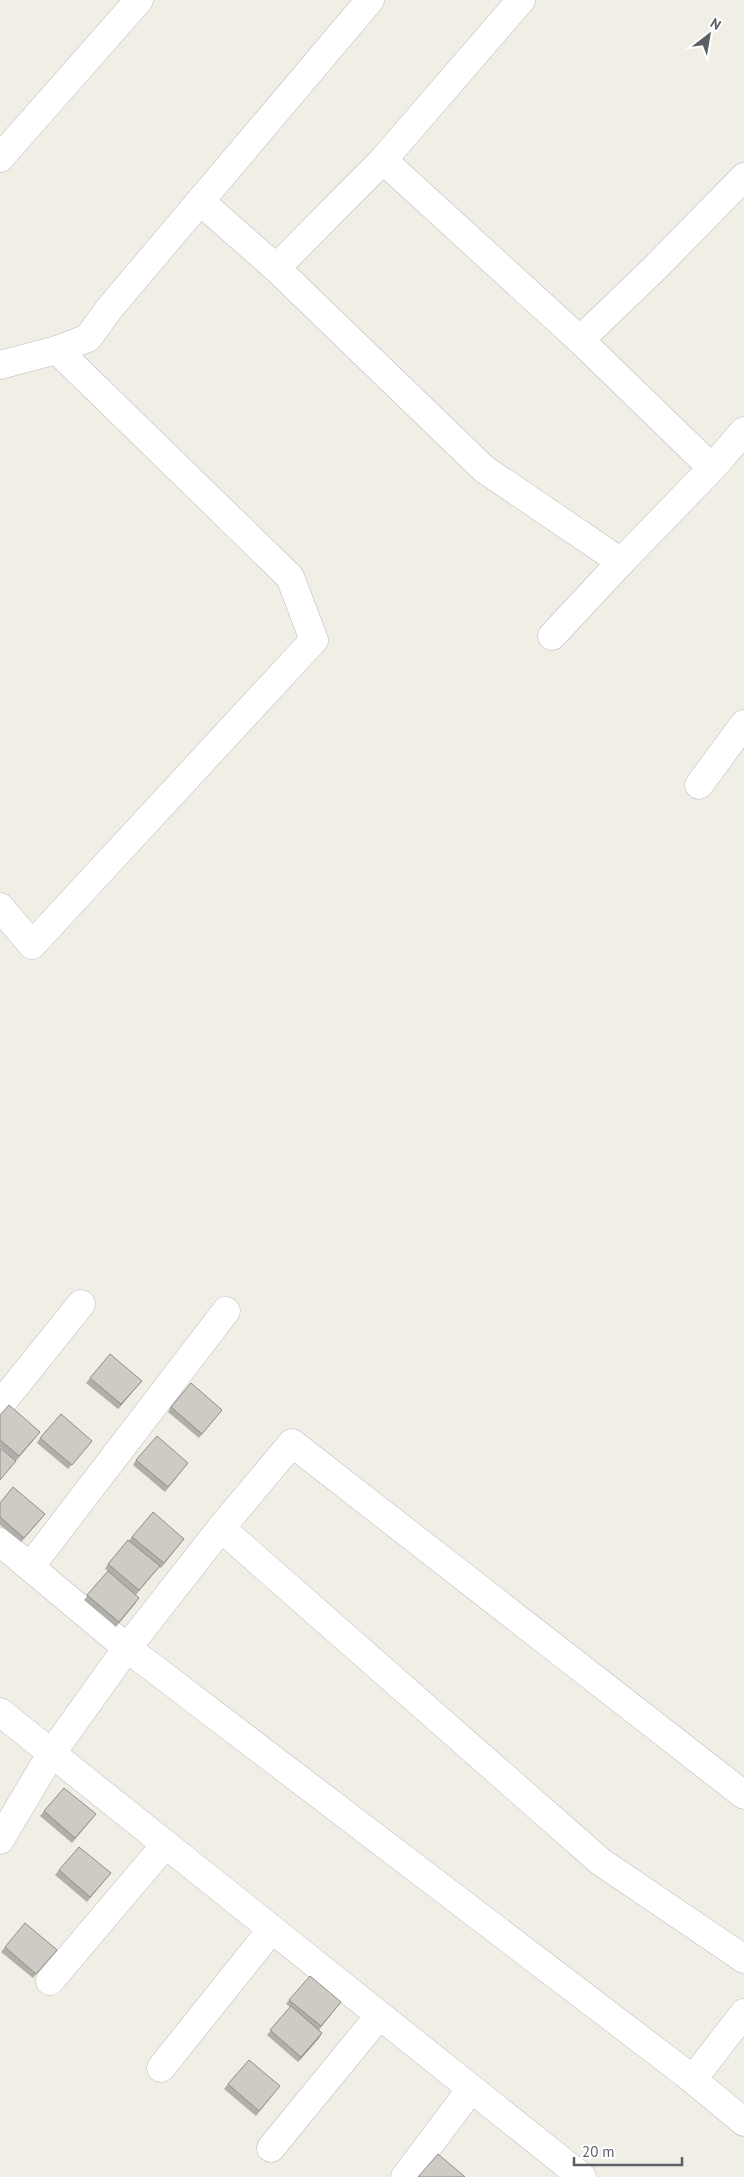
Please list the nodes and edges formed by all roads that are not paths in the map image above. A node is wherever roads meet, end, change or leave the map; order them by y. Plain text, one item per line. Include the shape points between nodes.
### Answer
1 (139, 0) edge
2 (370, 0) edge
3 (521, 0) edge
4 (0, 158) edge
5 (383, 160) junction
6 (744, 177) edge
7 (200, 201) junction
8 (276, 268) junction
9 (580, 340) junction
10 (57, 350) junction
11 (0, 365) edge
12 (744, 431) edge
13 (712, 468) junction
14 (620, 562) junction
15 (552, 636) dead end
16 (744, 724) edge
17 (699, 785) dead end
18 (0, 907) edge
19 (81, 1304) dead end
20 (226, 1311) dead end
21 (0, 1404) edge
22 (221, 1528) junction
23 (0, 1542) edge
24 (30, 1567) junction
25 (127, 1648) junction
26 (0, 1712) edge
27 (51, 1754) junction
28 (744, 1795) edge
29 (0, 1840) edge
30 (165, 1845) junction
31 (272, 1929) junction
32 (744, 1959) edge
33 (50, 1981) dead end
34 (744, 2013) edge
35 (379, 2016) junction
36 (161, 2068) dead end
37 (693, 2079) junction
38 (471, 2089) junction
39 (744, 2122) edge
40 (271, 2148) dead end
41 (577, 2176) edge
42 (405, 2177) edge

1 - 4 street
2 - 7 street
3 - 5 street
5 - 8 street
5 - 9 street
6 - 9 street
7 - 8 street
7 - 10 street via 88,338
8 - 14 street via 484,469
9 - 13 street
10 - 11 street
10 - 18 street via 290,577 314,640 32,945
12 - 13 street
13 - 14 street
14 - 15 street
16 - 17 street
19 - 21 street
20 - 24 street
22 - 25 street
22 - 28 street via 292,1443
22 - 32 street via 601,1862
23 - 24 street
24 - 25 street
25 - 27 street
25 - 37 street
26 - 27 street
27 - 29 street
27 - 30 street
30 - 31 street
30 - 33 street
31 - 35 street
31 - 36 street
34 - 37 street
35 - 38 street
35 - 40 street
37 - 39 street
38 - 41 street
38 - 42 street

